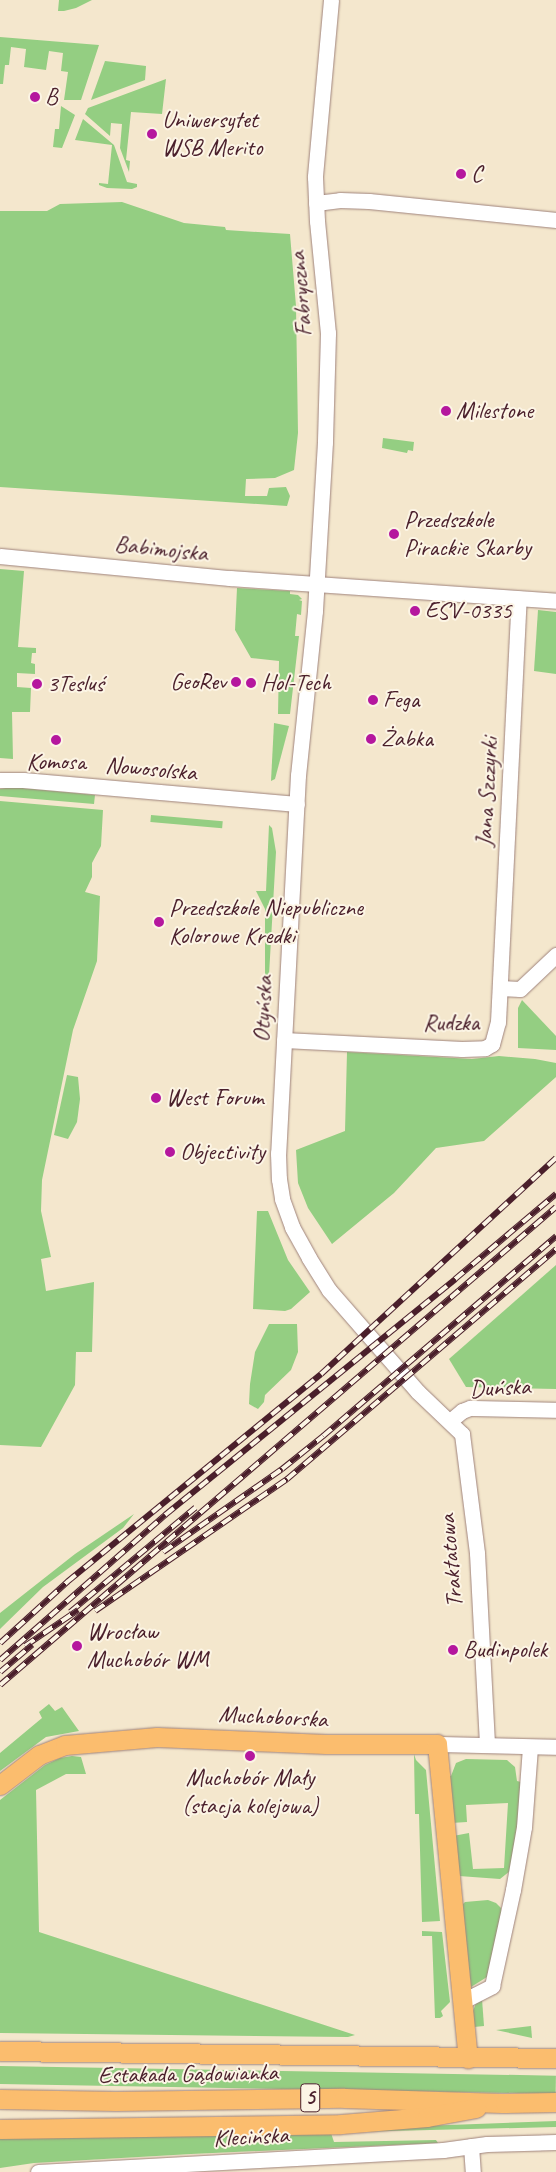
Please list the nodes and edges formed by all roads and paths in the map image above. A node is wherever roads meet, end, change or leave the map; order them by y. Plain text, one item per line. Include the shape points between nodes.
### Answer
1 (331, 0) edge
2 (316, 203) junction
3 (556, 220) edge
4 (0, 556) edge
5 (317, 584) junction
6 (519, 599) junction
7 (556, 601) edge
8 (0, 780) edge
9 (297, 804) junction
10 (556, 955) edge
11 (500, 988) junction
12 (284, 1040) junction
13 (418, 1392) joint
14 (556, 1410) edge
15 (450, 1421) junction
16 (438, 1744) junction
17 (487, 1745) junction
18 (530, 1747) junction
19 (556, 1747) edge
20 (0, 1785) edge
21 (463, 2001) junction
22 (0, 2051) edge
23 (468, 2058) junction
24 (556, 2058) edge
25 (0, 2099) edge
26 (556, 2102) edge
27 (505, 2103) junction
28 (0, 2129) edge
29 (556, 2142) edge
30 (471, 2146) junction
31 (276, 2165) edge
32 (79, 2170) edge
33 (38, 2172) edge
34 (473, 2172) edge

1 - 2 street, Fabryczna via 317,149
2 - 3 street via 370,201
2 - 5 street, Fabryczna via 326,295 328,368
4 - 5 street, Babimojska
5 - 6 street, Babimojska
5 - 9 street, Otyńska
6 - 7 street, Babimojska
6 - 11 street, Jana Szczyrki
8 - 9 street, Nowosolska
9 - 12 street, Otyńska
10 - 11 street, Rudzka via 520,989
11 - 12 street, Rudzka via 496,1035 492,1044 485,1048
12 - 13 street, Otyńska via 279,1179 290,1222 329,1290
13 - 15 street, Traktatowa
14 - 15 street, Duńska via 470,1408
15 - 17 street, Traktatowa via 462,1434 477,1553
16 - 17 street, Muchoborska
16 - 20 main road, Muchoborska via 326,1744 157,1737 65,1745 39,1755
16 - 21 main road
17 - 18 street, Muchoborska
18 - 19 street, Muchoborska
18 - 21 street via 524,1827 492,1986
21 - 23 main road
22 - 23 main road, Estakada Gądowianka / 5
23 - 24 main road, Estakada Gądowianka / 5
25 - 27 main road, Estakada Gądowianka / 5 via 344,2098
26 - 27 main road, Estakada Gądowianka / 5
27 - 28 main road via 427,2117 341,2124
29 - 30 street, Klecińska
30 - 31 street, Klecińska
30 - 34 street
31 - 32 street, Klecińska
32 - 33 street, Klecińska

